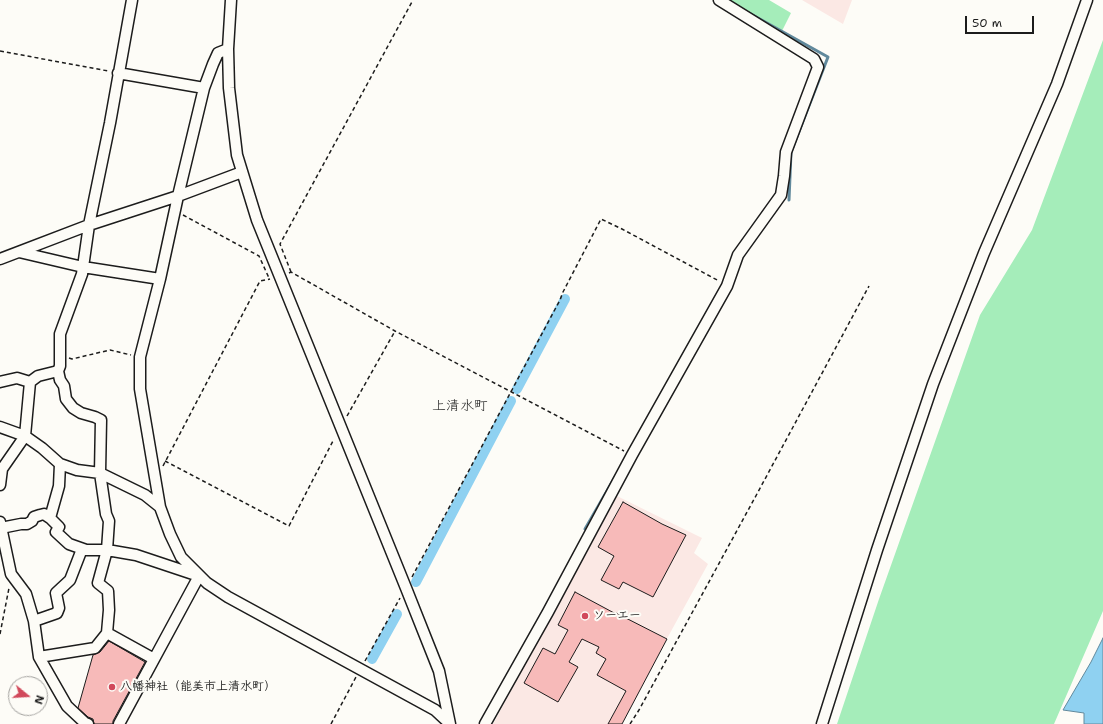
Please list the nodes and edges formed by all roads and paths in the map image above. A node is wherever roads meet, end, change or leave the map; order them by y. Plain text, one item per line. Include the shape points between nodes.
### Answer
1 (132, 0) edge
2 (231, 0) edge
3 (413, 0) edge
4 (719, 0) edge
5 (1087, 0) edge
6 (228, 49) junction
7 (0, 51) edge
8 (118, 73) junction
9 (204, 88) junction
10 (242, 172) junction
11 (178, 196) junction
12 (175, 210) junction
13 (90, 226) junction
14 (19, 252) junction
15 (0, 259) edge
16 (83, 267) junction
17 (291, 272) junction
18 (280, 277) junction
19 (160, 279) junction
20 (269, 279) junction
21 (727, 286) junction
22 (869, 286) dead end
23 (395, 331) junction
24 (59, 356) junction
25 (140, 357) junction
26 (58, 371) junction
27 (0, 382) edge
28 (30, 382) junction
29 (511, 391) junction
30 (0, 427) edge
31 (341, 427) junction
32 (25, 436) junction
33 (632, 455) junction
34 (165, 461) junction
35 (60, 464) junction
36 (1, 468) edge
37 (100, 473) junction
38 (156, 479) junction
39 (0, 485) edge
40 (160, 507) junction
41 (50, 518) junction
42 (1, 525) edge
43 (2, 542) edge
44 (82, 549) junction
45 (107, 550) junction
46 (11, 574) junction
47 (199, 576) junction
48 (406, 588) junction
49 (34, 621) junction
50 (107, 633) junction
51 (0, 634) edge
52 (39, 657) junction
53 (154, 659) junction
54 (360, 669) junction
55 (88, 724) edge
56 (119, 724) edge
57 (331, 724) edge
58 (450, 724) edge
59 (485, 724) edge
60 (630, 724) edge
61 (822, 724) edge

1 - 8 street
2 - 6 street
3 - 17 path via 280,244
4 - 21 street via 814,58 818,68 786,152 780,194 738,255
5 - 61 street via 1056,84 984,253 934,384 876,550
6 - 9 street via 218,53
6 - 10 street via 229,88 237,155
7 - 8 path
8 - 9 street
8 - 13 street
9 - 11 street
10 - 11 street
10 - 18 street via 257,220
11 - 12 street
11 - 13 street
12 - 19 street
12 - 20 path via 258,256
13 - 14 street
13 - 16 street
14 - 15 street
14 - 16 street
16 - 19 street
16 - 24 street via 60,334
17 - 18 path
17 - 23 path
18 - 20 path
18 - 31 street
19 - 25 street
20 - 34 path via 260,281
21 - 29 path via 601,219
21 - 33 street
22 - 60 path
23 - 29 path
23 - 31 path
24 - 25 path via 72,359 110,350
24 - 26 street
25 - 38 street via 140,389
26 - 28 street via 38,376
26 - 37 street via 66,399 73,408 101,420
27 - 28 street via 17,378
28 - 32 street
29 - 33 path
29 - 48 path
30 - 32 street
31 - 34 path via 289,526
31 - 48 street
32 - 35 street
32 - 36 street
33 - 59 street
34 - 38 path
35 - 37 street via 77,470
35 - 41 street via 59,486
36 - 39 street
37 - 40 street via 145,495
37 - 45 street via 109,521
38 - 40 street
40 - 47 street via 181,557
41 - 42 street via 44,514 34,517 27,524
41 - 44 street via 59,527 56,532 69,544
42 - 43 street
43 - 46 street
44 - 45 street
44 - 49 street via 70,580 56,592 59,608 57,613
45 - 47 street via 136,555
45 - 50 street via 98,583 108,591
46 - 49 street via 26,594
46 - 51 path
47 - 53 street
47 - 54 street via 228,597
48 - 54 path
48 - 58 street via 439,671
49 - 52 street
50 - 52 street via 95,648
50 - 53 street
52 - 55 street via 67,706
53 - 56 street
54 - 57 path
54 - 58 street via 435,710

